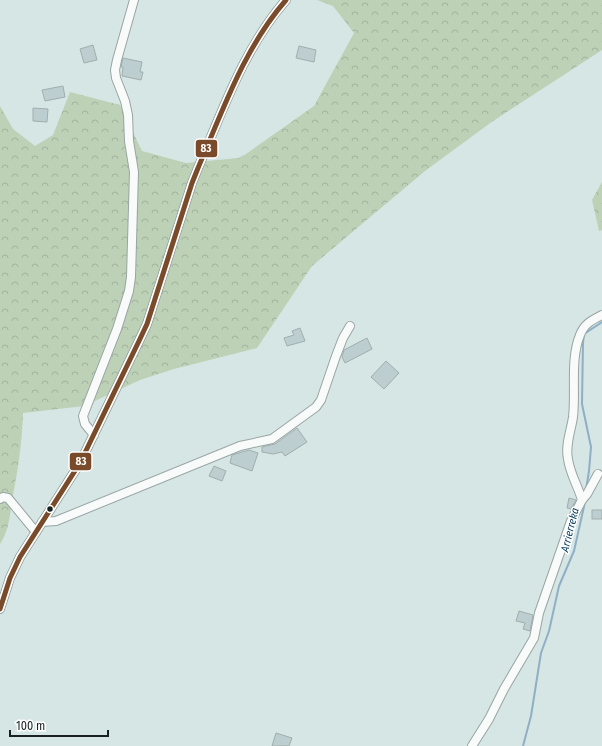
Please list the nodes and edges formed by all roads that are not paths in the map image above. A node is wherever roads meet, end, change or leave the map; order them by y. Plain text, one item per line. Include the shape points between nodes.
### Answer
1 (134, 0) edge
2 (286, 0) edge
3 (602, 315) edge
4 (350, 326) dead end
5 (94, 434) junction
6 (598, 474) dead end
7 (0, 499) edge
8 (582, 500) junction
9 (42, 522) junction
10 (36, 532) junction
11 (0, 608) edge
12 (472, 746) edge

1 - 5 street via 115,70 128,115 134,172 132,266 129,291 119,323 83,416 85,424
2 - 5 street via 256,40 239,74 192,182 147,324
3 - 8 street via 586,325 576,347 573,417 567,458
4 - 9 street via 343,338 321,400 316,407 272,439 240,446 56,521
5 - 9 street via 80,463
6 - 8 street
7 - 10 street via 8,498
8 - 12 street via 539,613 534,638
9 - 10 street
10 - 11 street via 10,578

